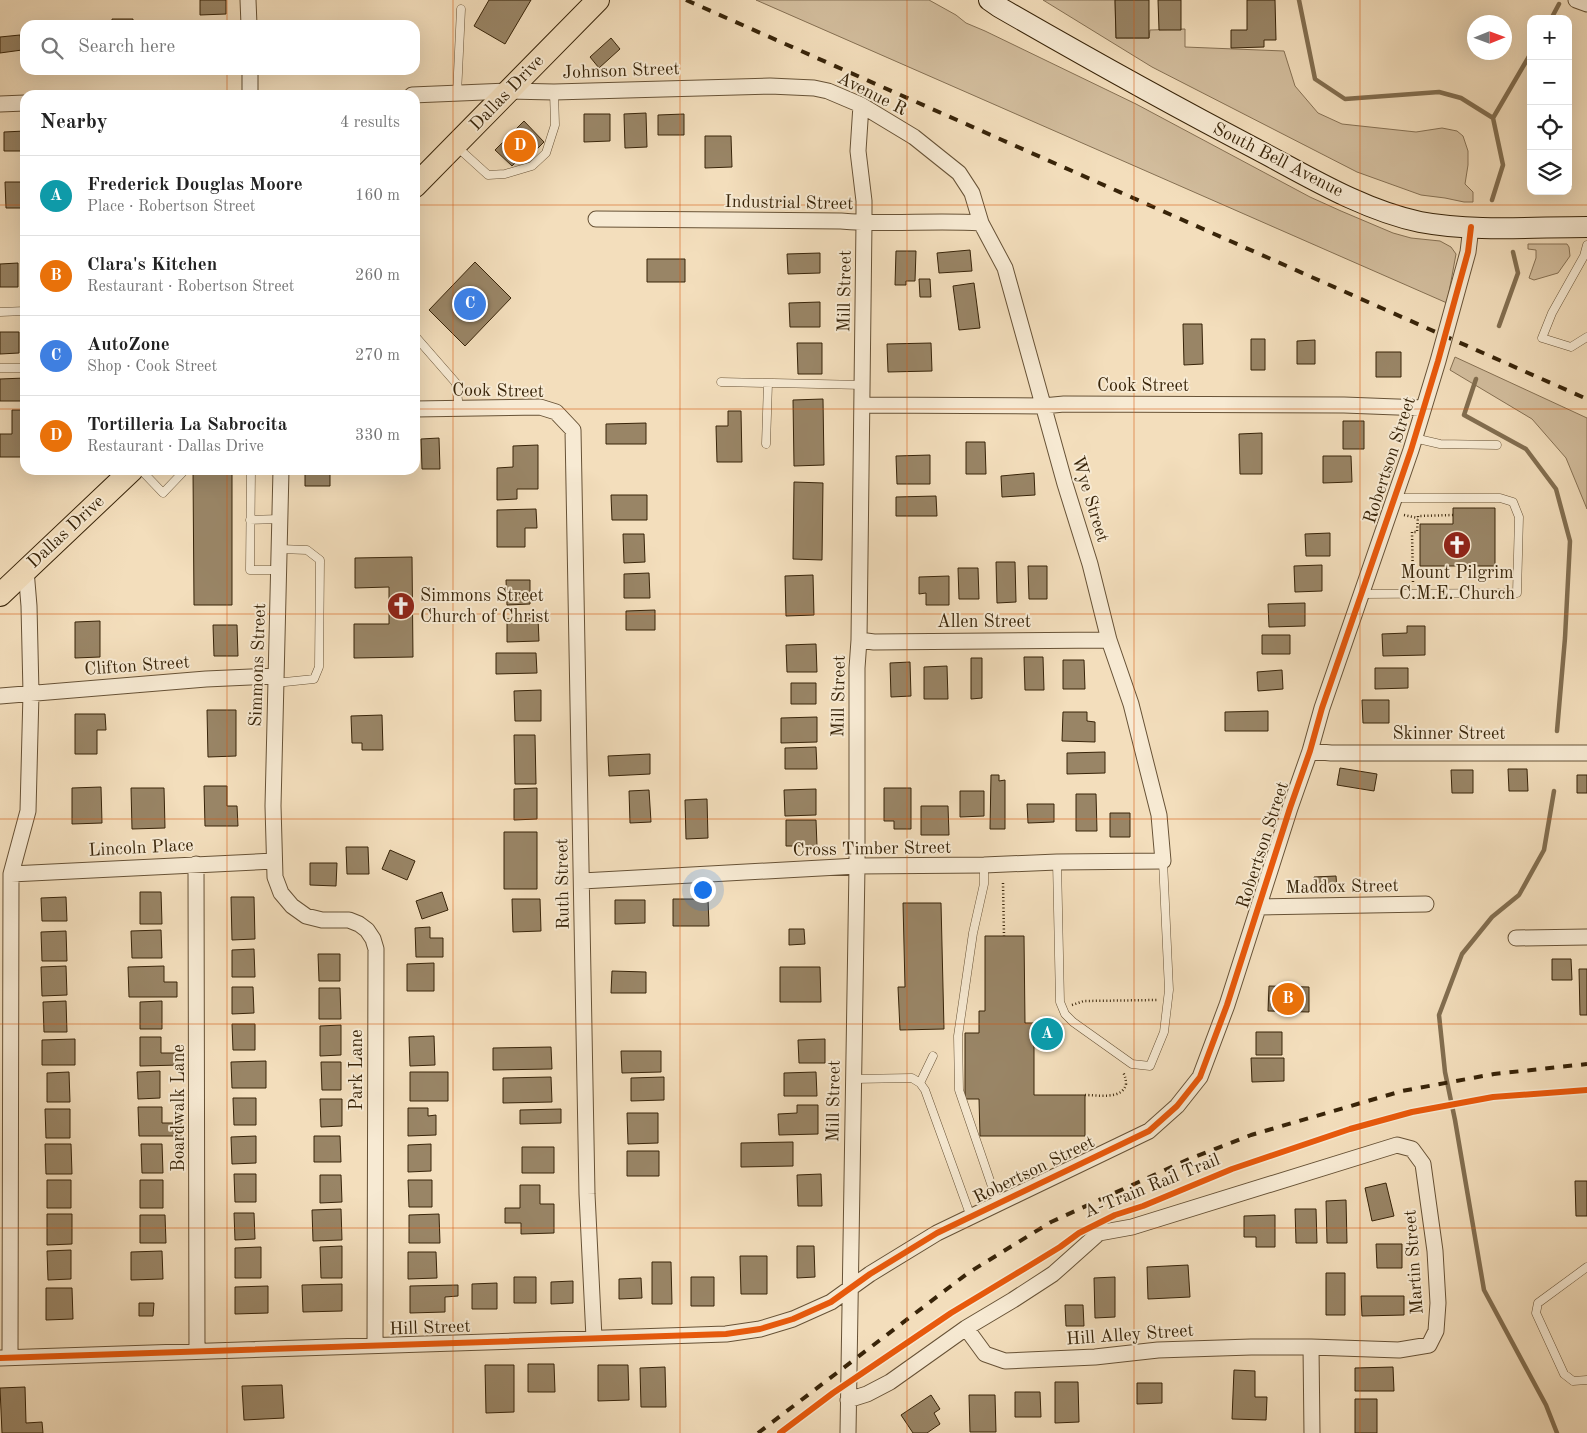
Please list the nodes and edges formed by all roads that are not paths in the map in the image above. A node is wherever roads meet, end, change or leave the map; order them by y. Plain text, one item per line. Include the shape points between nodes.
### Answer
1 (248, 0) edge
2 (598, 0) edge
3 (1576, 0) edge
4 (994, 2) edge
5 (1587, 4) edge
6 (461, 9) dead end
7 (248, 20) edge
8 (250, 75) edge
9 (770, 86) joint
10 (250, 90) edge
11 (508, 91) junction
12 (554, 92) junction
13 (456, 94) junction
14 (420, 95) edge
15 (20, 103) edge
16 (0, 104) edge
17 (861, 106) junction
18 (455, 146) junction
19 (946, 163) joint
20 (420, 181) edge
21 (596, 219) dead end
22 (864, 223) junction
23 (981, 223) junction
24 (1587, 227) edge
25 (1471, 228) junction
26 (1587, 245) edge
27 (20, 311) edge
28 (0, 312) edge
29 (1587, 337) edge
30 (420, 342) edge
31 (0, 368) edge
32 (20, 368) edge
33 (721, 382) dead end
34 (768, 383) junction
35 (863, 385) junction
36 (862, 405) junction
37 (1043, 406) junction
38 (1423, 408) junction
39 (420, 409) edge
40 (459, 409) junction
41 (573, 430) joint
42 (1414, 438) junction
43 (766, 444) dead end
44 (1497, 445) dead end
45 (127, 475) edge
46 (146, 475) edge
47 (180, 475) edge
48 (251, 475) edge
49 (281, 475) edge
50 (1394, 498) junction
51 (281, 519) junction
52 (250, 520) junction
53 (280, 549) junction
54 (26, 570) junction
55 (279, 570) junction
56 (1360, 594) junction
57 (0, 595) edge
58 (859, 640) junction
59 (1109, 640) junction
60 (276, 679) junction
61 (31, 693) junction
62 (0, 696) edge
63 (1310, 751) junction
64 (1587, 753) edge
65 (274, 860) junction
66 (1163, 861) junction
67 (1057, 862) junction
68 (196, 864) junction
69 (984, 865) junction
70 (857, 866) junction
71 (11, 874) junction
72 (582, 881) junction
73 (1426, 904) dead end
74 (1258, 907) junction
75 (1587, 937) edge
76 (1516, 938) dead end
77 (934, 1056) dead end
78 (853, 1079) junction
79 (920, 1083) junction
80 (998, 1204) junction
81 (971, 1217) junction
82 (1587, 1267) edge
83 (850, 1288) junction
84 (966, 1328) junction
85 (594, 1338) junction
86 (375, 1345) junction
87 (1311, 1346) junction
88 (197, 1351) junction
89 (5, 1358) edge
90 (1587, 1380) edge
91 (848, 1400) junction
92 (848, 1433) edge
93 (1312, 1433) edge

1 - 7 street
2 - 11 main road, Dallas Drive
3 - 5 street
4 - 25 main road, South Bell Avenue via 1145,90 1356,200 1420,221
6 - 13 lane
8 - 10 street
9 - 12 street, Johnson Street
9 - 17 street, Avenue R via 828,91
11 - 12 street, Johnson Street
11 - 13 street, Johnson Street
11 - 18 main road, Dallas Drive
12 - 18 lane via 555,125 546,153 532,166 488,175
13 - 14 street, Johnson Street
15 - 16 street
17 - 19 street, Avenue R via 914,137
17 - 22 street, Mill Street via 858,151
18 - 20 main road, Dallas Drive
19 - 23 street, Wye Street via 959,174 972,193
21 - 22 street, Industrial Street
22 - 23 street, Industrial Street
22 - 35 street, Mill Street
23 - 37 street, Wye Street via 1005,268
24 - 25 main road, South Bell Avenue
25 - 38 street, Robertson Street via 1468,252
26 - 29 lane via 1542,338 1571,347
27 - 28 lane
30 - 40 lane via 456,383
31 - 32 lane
33 - 34 lane
34 - 35 lane
34 - 43 lane
35 - 36 street, Mill Street
36 - 37 street, Cook Street
36 - 58 street, Mill Street
37 - 38 street, Cook Street via 1344,405
37 - 59 street, Wye Street
38 - 42 street, Robertson Street
39 - 40 street, Cook Street
40 - 41 street, Cook Street via 540,407 556,412
41 - 72 street, Ruth Street
42 - 44 lane via 1440,444
42 - 50 street, Robertson Street
45 - 54 main road, Dallas Drive
46 - 47 lane via 163,493
48 - 52 lane
49 - 51 street, Simmons Street
50 - 56 street, Robertson Street
50 - 56 lane via 1500,498 1513,502 1519,517 1517,593
51 - 52 lane
51 - 53 street, Simmons Street
52 - 55 lane via 250,570
53 - 55 street, Simmons Street
53 - 60 lane via 308,550 320,560 319,667 314,679
54 - 57 main road, Dallas Drive
54 - 61 street
55 - 60 street, Simmons Street
56 - 63 street, Robertson Street
58 - 59 street, Allen Street
58 - 70 street, Mill Street
59 - 66 street, Wye Street via 1131,704 1159,815
60 - 61 street, Clifton Street via 206,679
60 - 65 street, Simmons Street
61 - 62 street, Clifton Street
61 - 71 street via 28,811
63 - 64 street, Skinner Street
63 - 74 street, Robertson Street
65 - 68 street, Lincoln Place
65 - 86 street, Park Lane via 275,878 281,893 292,906 306,916 359,924 370,934 376,949
66 - 67 street, Cross Timber Street
66 - 67 lane via 1169,990 1164,1032 1150,1066 1132,1064 1065,1014 1060,1002
67 - 69 street, Cross Timber Street
68 - 71 street, Lincoln Place
68 - 88 street, Boardwalk Lane
69 - 70 street, Cross Timber Street
69 - 80 lane via 984,884 973,933 958,1036 959,1090
70 - 72 street, Cross Timber Street
70 - 78 street, Mill Street
71 - 89 street
72 - 85 street, Ruth Street via 587,1194
73 - 74 street, Maddox Street
74 - 80 street, Robertson Street via 1200,1077 1177,1106 1149,1130
75 - 76 street
77 - 79 lane
78 - 79 lane via 912,1078
78 - 83 street, Mill Street
79 - 81 lane
80 - 81 street, Robertson Street
81 - 83 street, Robertson Street via 937,1233
82 - 90 lane via 1538,1304 1536,1313 1564,1374 1573,1382
83 - 85 street, Hill Street via 831,1302 760,1329 726,1334
83 - 91 street, Mill Street
84 - 87 street, Hill Alley Street via 985,1354 1005,1361 1158,1350
84 - 87 street, Martin Street via 1053,1274 1099,1233 1132,1226 1397,1145 1412,1149 1423,1164 1435,1250 1438,1303 1436,1331 1429,1345 1399,1350
84 - 91 street via 890,1382
85 - 86 street, Hill Street
86 - 88 street, Hill Street
87 - 93 street
88 - 89 street, Hill Street
91 - 92 street, Mill Street

